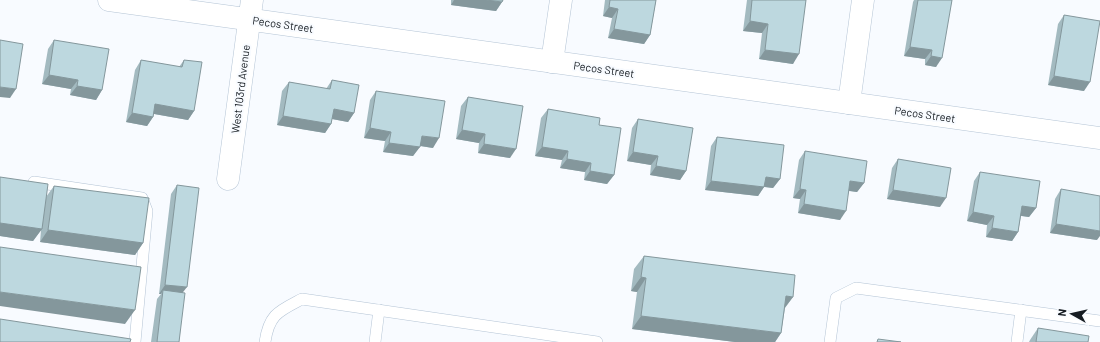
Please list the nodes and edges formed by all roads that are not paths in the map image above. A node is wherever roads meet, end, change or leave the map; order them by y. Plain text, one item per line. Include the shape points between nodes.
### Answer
1 (109, 0) edge
2 (561, 0) edge
3 (863, 0) edge
4 (251, 10) edge
5 (552, 62) junction
6 (849, 103) junction
7 (1100, 138) edge
8 (228, 179) dead end
9 (24, 181) edge
10 (379, 310) junction
11 (1021, 310) junction
12 (1100, 321) edge
13 (135, 342) edge
14 (265, 342) edge
15 (375, 342) edge
16 (597, 342) edge
17 (830, 342) edge
18 (1017, 342) edge

1 - 4 street, Pecos Street
2 - 5 street
3 - 6 street
4 - 5 street, Pecos Street
4 - 8 street, West 103rd Avenue
5 - 6 street, Pecos Street
6 - 7 street, Pecos Street
9 - 13 lane via 142,198 148,211
10 - 14 lane via 302,299 277,312 267,330
10 - 15 lane
10 - 16 lane
11 - 12 lane
11 - 17 lane via 856,288 836,298
11 - 18 lane

